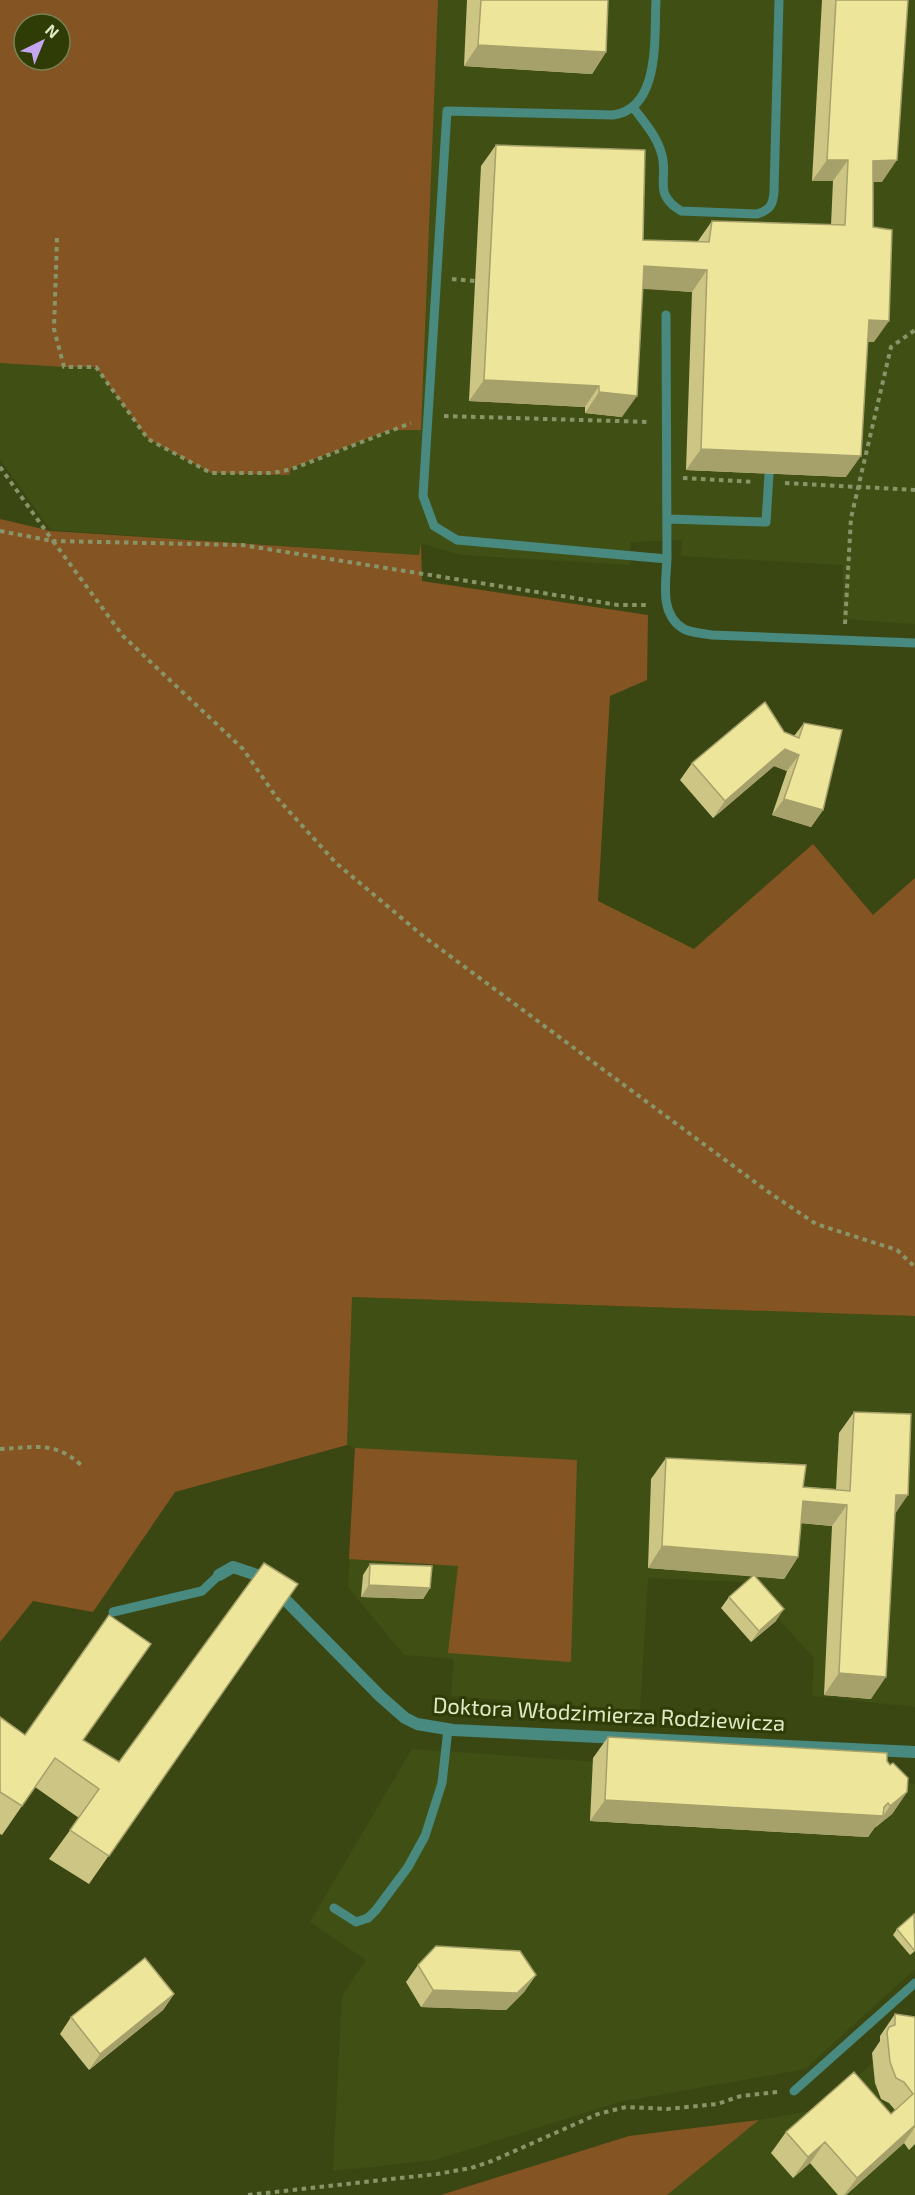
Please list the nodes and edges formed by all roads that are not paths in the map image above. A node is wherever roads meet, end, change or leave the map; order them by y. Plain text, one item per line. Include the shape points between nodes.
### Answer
1 (656, 0) edge
2 (779, 0) edge
3 (633, 107) junction
4 (666, 315) dead end
5 (769, 478) road end
6 (667, 519) junction
7 (667, 559) junction
8 (915, 643) edge
9 (219, 1575) joint
10 (113, 1612) dead end
11 (448, 1729) junction
12 (915, 1752) edge
13 (334, 1908) dead end
14 (915, 1983) edge
15 (794, 2091) road end

1 - 3 lane via 650,81
2 - 3 lane via 774,192 767,211 681,212 674,207 663,190 661,150
3 - 7 lane via 625,114 613,115 447,111 423,496 434,526 457,540
4 - 6 lane
5 - 6 lane via 766,522
6 - 7 lane
7 - 8 lane via 666,605 671,618 684,630 712,635
9 - 10 lane via 202,1591
9 - 11 street, Doktora Włodzimierza Rodziewicza via 233,1567 263,1577 397,1712 417,1724
11 - 12 street, Doktora Włodzimierza Rodziewicza
11 - 13 lane via 442,1783 425,1836 408,1867 368,1918 356,1922
14 - 15 lane

